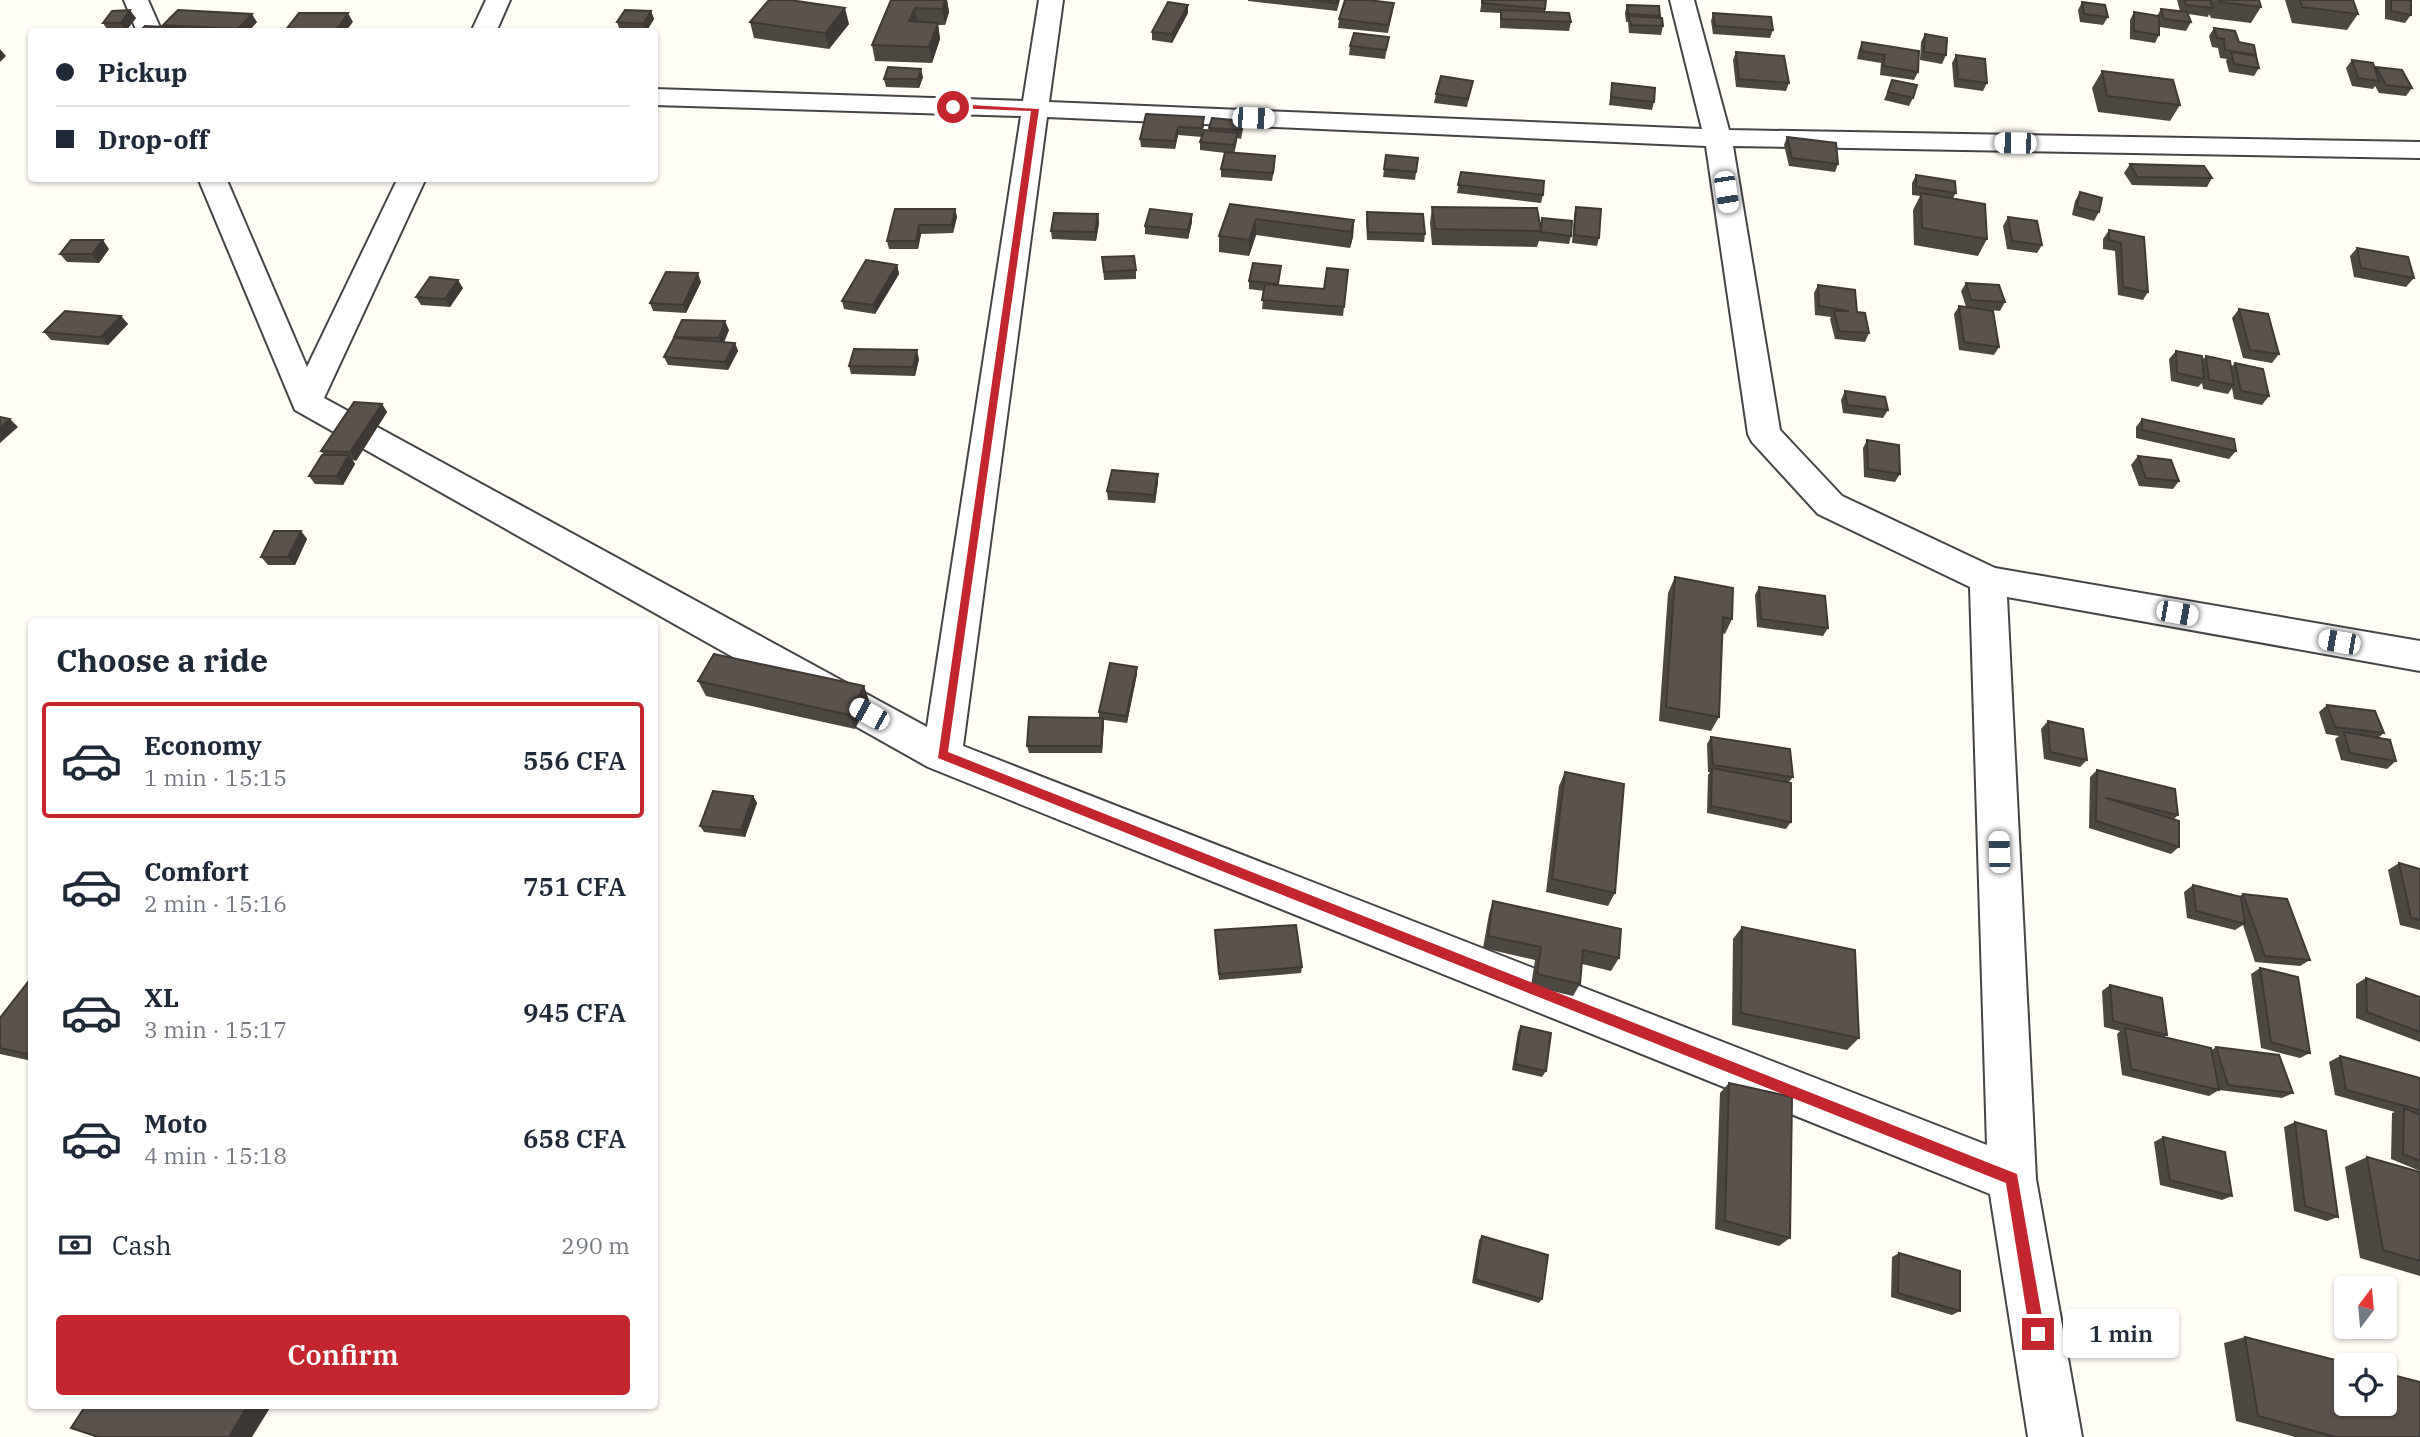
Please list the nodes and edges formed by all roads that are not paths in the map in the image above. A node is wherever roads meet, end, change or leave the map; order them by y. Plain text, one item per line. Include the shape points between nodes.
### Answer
1 (136, 0) edge
2 (498, 0) edge
3 (1051, 0) edge
4 (1682, 0) edge
5 (147, 28) edge
6 (485, 28) edge
7 (658, 97) edge
8 (1035, 109) junction
9 (1718, 138) junction
10 (2420, 150) edge
11 (214, 182) edge
12 (410, 182) edge
13 (306, 401) junction
14 (1988, 579) junction
15 (2420, 656) edge
16 (942, 755) junction
17 (2012, 1179) junction
18 (2055, 1437) edge

1 - 5 street
2 - 6 street
3 - 8 street
4 - 9 street
7 - 8 street
8 - 9 street
8 - 16 street
9 - 10 street
9 - 14 street via 1765,434 1830,505
11 - 13 street
12 - 13 street
13 - 16 street
14 - 15 street
14 - 17 street
16 - 17 street
17 - 18 street

